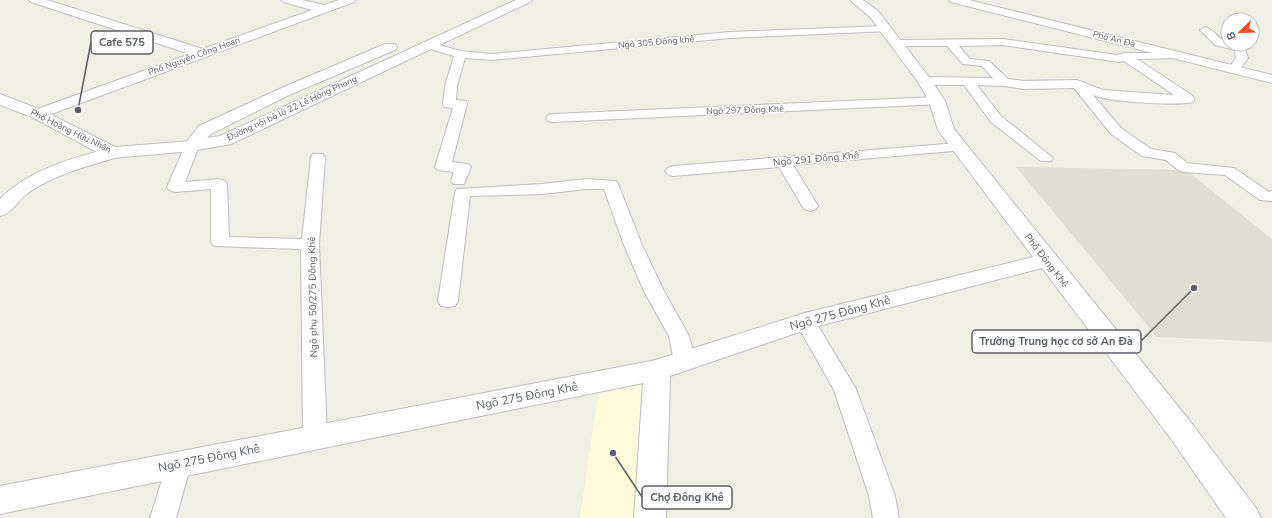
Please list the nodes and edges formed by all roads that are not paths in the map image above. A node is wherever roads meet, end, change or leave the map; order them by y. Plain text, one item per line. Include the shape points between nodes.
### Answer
1 (35, 0) edge
2 (287, 0) edge
3 (350, 0) edge
4 (498, 0) edge
5 (526, 0) edge
6 (854, 0) edge
7 (955, 0) edge
8 (325, 9) junction
9 (1205, 30) dead end
10 (892, 36) junction
11 (423, 40) junction
12 (404, 41) dead end
13 (950, 42) junction
14 (202, 53) junction
15 (460, 54) junction
16 (1179, 55) junction
17 (1125, 56) junction
18 (1234, 69) junction
19 (1272, 79) edge
20 (925, 82) junction
21 (968, 82) junction
22 (1004, 82) junction
23 (1077, 84) junction
24 (0, 99) edge
25 (937, 101) junction
26 (38, 114) junction
27 (554, 118) dead end
28 (192, 146) junction
29 (960, 147) junction
30 (112, 153) junction
31 (318, 157) dead end
32 (1046, 158) dead end
33 (783, 160) junction
34 (673, 171) dead end
35 (459, 181) dead end
36 (1272, 196) edge
37 (810, 206) dead end
38 (0, 210) edge
39 (310, 244) junction
40 (1047, 260) junction
41 (448, 301) dead end
42 (805, 321) junction
43 (685, 361) junction
44 (657, 370) junction
45 (315, 437) junction
46 (179, 464) junction
47 (0, 500) edge
48 (163, 518) edge
49 (650, 518) edge
50 (886, 518) edge
51 (1245, 518) edge

1 - 14 street
2 - 8 street
3 - 8 street, Phố Nguyễn Công Hoan
4 - 11 street, Đường nội bộ lô 22 Lê Hồng Phong
5 - 11 street, Đường nội bộ lô 22 Lê Hồng Phong
6 - 10 street, Phố Đông Khê via 874,14
7 - 16 street, Phố An Đà
8 - 14 street, Phố Nguyễn Công Hoan
9 - 18 lane via 1219,43 1240,48 1242,58
10 - 13 lane, Ngõ 305 Đông khê
10 - 15 lane, Ngõ 305 Đông khê via 730,35 492,57
10 - 20 street, Phố Đông Khê
11 - 15 lane, Ngõ 305 Đông khê
11 - 28 street, Đường nội bộ lô 22 Lê Hồng Phong via 225,140
12 - 28 street, Đường nội bộ lô 22 Lê Hồng Phong via 282,93 206,130
13 - 17 lane, Ngõ 305 Đông khê via 1003,42 1118,59
13 - 22 lane via 967,62 985,63
14 - 26 street, Phố Nguyễn Công Hoan
15 - 35 lane via 449,104 461,104 443,167 463,167
16 - 17 lane, Ngõ 305 Đông khê
16 - 18 street, Phố An Đà
17 - 23 lane via 1188,98 1144,98 1101,94
18 - 19 street, Phố An Đà
20 - 21 lane
20 - 25 street, Phố Đông Khê
21 - 22 lane
21 - 32 lane via 996,119
22 - 23 lane via 1024,85
23 - 36 lane via 1116,131 1147,153 1170,156 1183,167 1229,170 1266,197
24 - 26 street, Phố Hoàng Hữu Nhân
25 - 27 lane, Ngõ 297 Đông Khê
25 - 29 street, Phố Đông Khê via 946,130
26 - 30 street, Phố Hoàng Hữu Nhân
28 - 30 street, Phố Hoàng Hữu Nhân
28 - 39 lane via 175,187 219,184 220,242
29 - 33 lane, Ngõ 291 Đông Khê
29 - 40 street, Phố Đông Khê
30 - 38 street via 49,174 21,189
31 - 39 lane, Ngõ phụ 50/275 Đông Khê
33 - 34 lane, Ngõ 291 Đông Khê
33 - 37 lane
39 - 45 lane, Ngõ phụ 50/275 Đông Khê
40 - 42 street, Ngõ 275 Đông Khê
40 - 51 street, Phố Đông Khê via 1180,428
41 - 43 lane via 463,192 610,184 633,245 654,291 679,336
42 - 43 street, Ngõ 275 Đông Khê
42 - 50 lane via 845,389 882,496
43 - 44 street, Ngõ 275 Đông Khê
44 - 45 street, Ngõ 275 Đông Khê
44 - 49 street
45 - 46 street, Ngõ 275 Đông Khê
46 - 47 street, Ngõ 275 Đông Khê
46 - 48 lane

